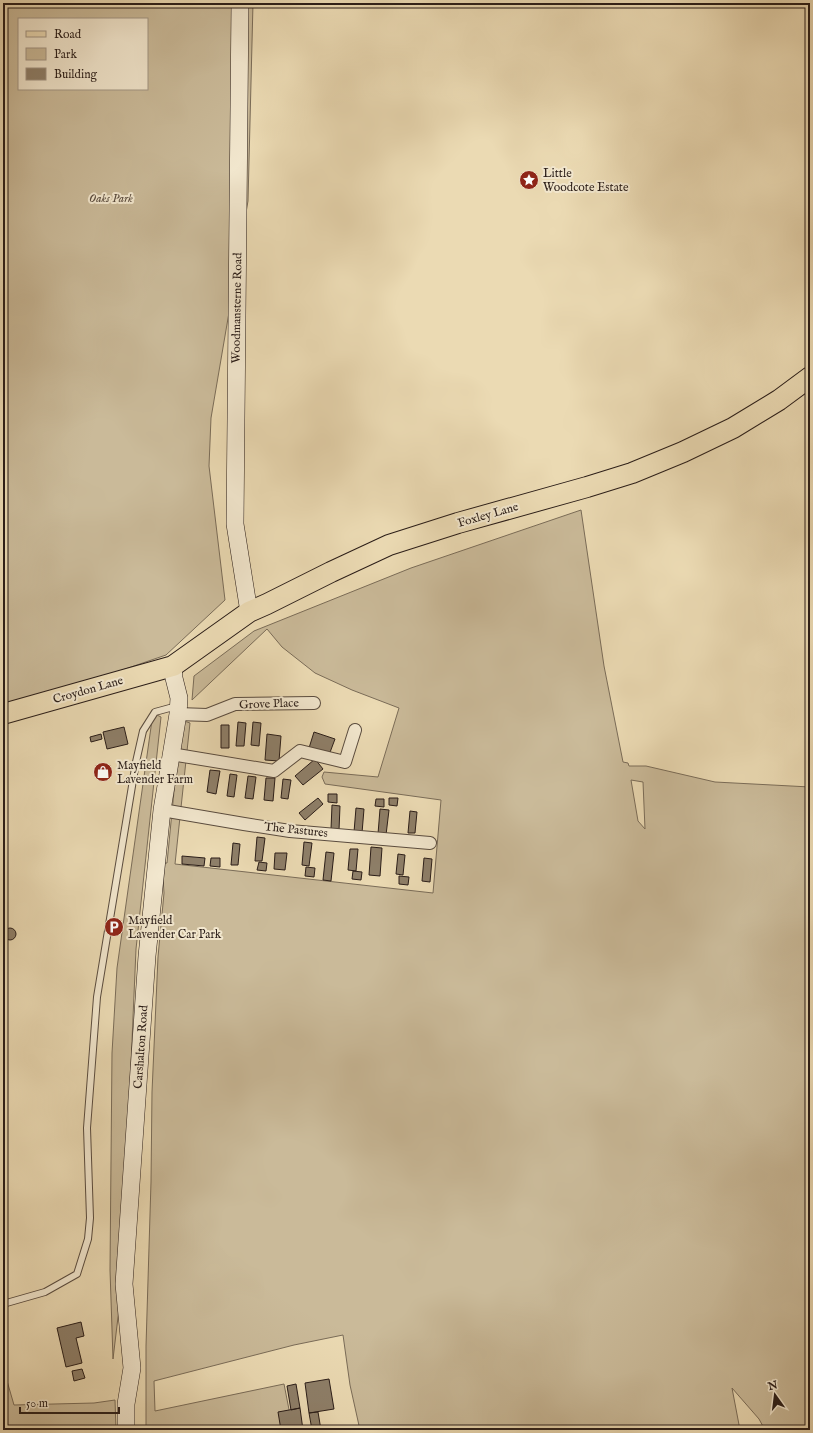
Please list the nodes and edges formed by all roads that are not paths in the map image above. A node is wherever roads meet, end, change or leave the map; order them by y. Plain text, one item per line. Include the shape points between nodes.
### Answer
1 (240, 3) edge
2 (810, 377) edge
3 (249, 612) junction
4 (173, 666) junction
5 (314, 703) dead end
6 (179, 710) junction
7 (3, 714) edge
8 (355, 730) dead end
9 (171, 754) junction
10 (162, 810) junction
11 (430, 843) dead end
12 (3, 1304) edge
13 (126, 1430) edge

1 - 3 main road, Woodmansterne Road via 235,524
2 - 3 main road, Foxley Lane via 779,400 733,428 683,452 632,473 389,545
3 - 4 main road, Foxley Lane
4 - 6 main road, Carshalton Road via 180,698
4 - 7 main road, Croydon Lane
5 - 6 street, Grove Place via 235,704 207,715
6 - 9 main road, Carshalton Road
6 - 12 lane via 155,712 143,731 136,762 97,997 87,1128 90,1218 83,1258 77,1274 45,1292
8 - 9 street via 345,762 300,751 274,771
9 - 10 main road, Carshalton Road
10 - 11 street, The Pastures via 290,831
10 - 13 main road, Carshalton Road via 147,956 124,1284 132,1368 126,1404

